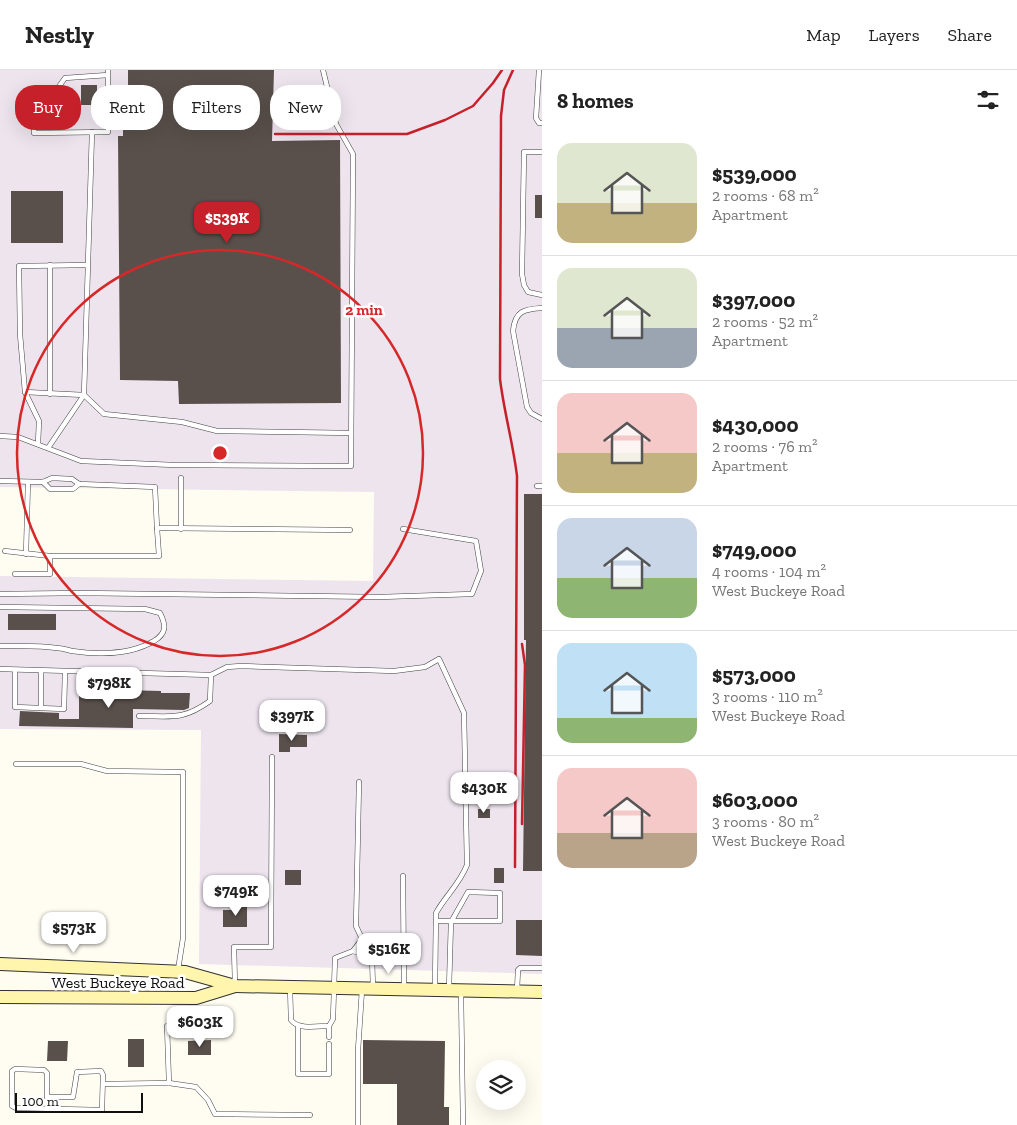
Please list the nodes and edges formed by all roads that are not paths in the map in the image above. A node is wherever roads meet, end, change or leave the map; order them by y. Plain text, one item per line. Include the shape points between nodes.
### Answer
1 (324, 70) edge
2 (539, 70) edge
3 (108, 73) edge
4 (542, 123) edge
5 (92, 132) junction
6 (542, 152) edge
7 (50, 265) junction
8 (87, 265) junction
9 (542, 295) edge
10 (542, 308) edge
11 (25, 392) junction
12 (50, 394) junction
13 (84, 395) junction
14 (542, 419) edge
15 (351, 433) junction
16 (0, 436) edge
17 (6, 437) junction
18 (0, 441) edge
19 (38, 444) junction
20 (48, 448) junction
21 (181, 478) dead end
22 (0, 482) edge
23 (28, 482) junction
24 (43, 482) junction
25 (79, 484) junction
26 (157, 528) junction
27 (181, 529) junction
28 (403, 529) dead end
29 (350, 530) dead end
30 (5, 551) dead end
31 (26, 554) junction
32 (50, 556) junction
33 (16, 574) dead end
34 (0, 594) edge
35 (0, 608) edge
36 (0, 646) edge
37 (0, 669) edge
38 (16, 670) junction
39 (41, 671) junction
40 (65, 672) junction
41 (211, 675) junction
42 (41, 708) junction
43 (139, 716) dead end
44 (272, 757) dead end
45 (16, 764) dead end
46 (359, 782) dead end
47 (404, 876) dead end
48 (436, 921) junction
49 (451, 922) junction
50 (353, 951) junction
51 (0, 964) edge
52 (542, 968) edge
53 (178, 972) junction
54 (235, 986) junction
55 (290, 987) junction
56 (333, 988) junction
57 (367, 988) junction
58 (404, 989) junction
59 (435, 990) junction
60 (455, 990) junction
61 (517, 991) junction
62 (542, 992) edge
63 (0, 998) edge
64 (167, 1026) dead end
65 (298, 1026) junction
66 (329, 1026) junction
67 (329, 1037) dead end
68 (329, 1044) dead end
69 (169, 1083) junction
70 (103, 1084) junction
71 (310, 1115) dead end
72 (358, 1125) edge
73 (463, 1125) edge

1 - 15 lane via 336,124 353,154
2 - 4 lane via 536,118
3 - 5 lane via 108,132
3 - 5 lane via 66,78 34,121 34,133
5 - 8 lane
6 - 9 lane via 524,152 522,274 528,292
7 - 8 lane
7 - 11 lane via 19,266
7 - 12 lane
8 - 13 lane
10 - 14 lane via 527,309 519,314 513,331 527,407 531,414
11 - 12 lane
11 - 19 lane via 38,421
12 - 13 lane
13 - 15 lane via 104,414 182,422 217,431
13 - 20 lane
15 - 20 lane via 351,466 81,461
16 - 17 lane
17 - 18 lane
17 - 19 lane via 18,437
19 - 20 lane
21 - 27 lane
22 - 23 lane
23 - 24 lane
23 - 31 lane
24 - 25 lane via 52,478 72,479
24 - 25 lane via 50,489 73,490
25 - 26 lane via 155,487
26 - 27 lane
26 - 32 lane via 159,556
27 - 29 lane
28 - 34 lane via 476,541 481,571 472,594 380,597 80,592
30 - 31 lane
31 - 32 lane
32 - 33 lane via 50,574
35 - 36 lane via 145,609 160,613 165,623 160,637 140,648 123,652
37 - 38 lane
38 - 39 lane
38 - 42 lane via 15,708
39 - 40 lane
39 - 42 lane
40 - 41 lane
40 - 42 lane via 64,709
41 - 43 lane via 210,701 196,711 182,716
41 - 48 lane via 227,667 241,666 394,670 424,667 439,659 464,713 467,865 458,884 436,913
44 - 54 lane via 271,947 234,947
45 - 53 lane via 81,764 107,772 183,772 183,938
46 - 50 lane via 356,926 362,939
47 - 58 lane
48 - 49 lane
48 - 59 lane
49 - 49 lane via 500,921 500,893 468,892
49 - 60 lane
50 - 56 lane via 335,958
50 - 57 lane via 372,957
51 - 53 main road, West Buckeye Road
52 - 61 lane via 520,968
53 - 54 main road, West Buckeye Road
54 - 55 main road, West Buckeye Road
54 - 63 main road, West Buckeye Road via 196,998
55 - 56 main road, West Buckeye Road
55 - 65 lane via 291,1020
56 - 57 main road, West Buckeye Road
56 - 66 lane
57 - 58 main road, West Buckeye Road
57 - 72 lane via 358,1050
58 - 59 main road, West Buckeye Road
59 - 60 main road, West Buckeye Road
60 - 61 main road, West Buckeye Road
60 - 73 lane
61 - 62 main road, West Buckeye Road
64 - 69 lane
65 - 66 lane
65 - 68 lane via 298,1074 329,1074
66 - 67 lane
69 - 70 lane
69 - 71 lane via 196,1087 215,1114
70 - 70 lane via 101,1071 77,1072 74,1097 47,1096 47,1073 44,1070 15,1069 12,1071 12,1106 102,1110

